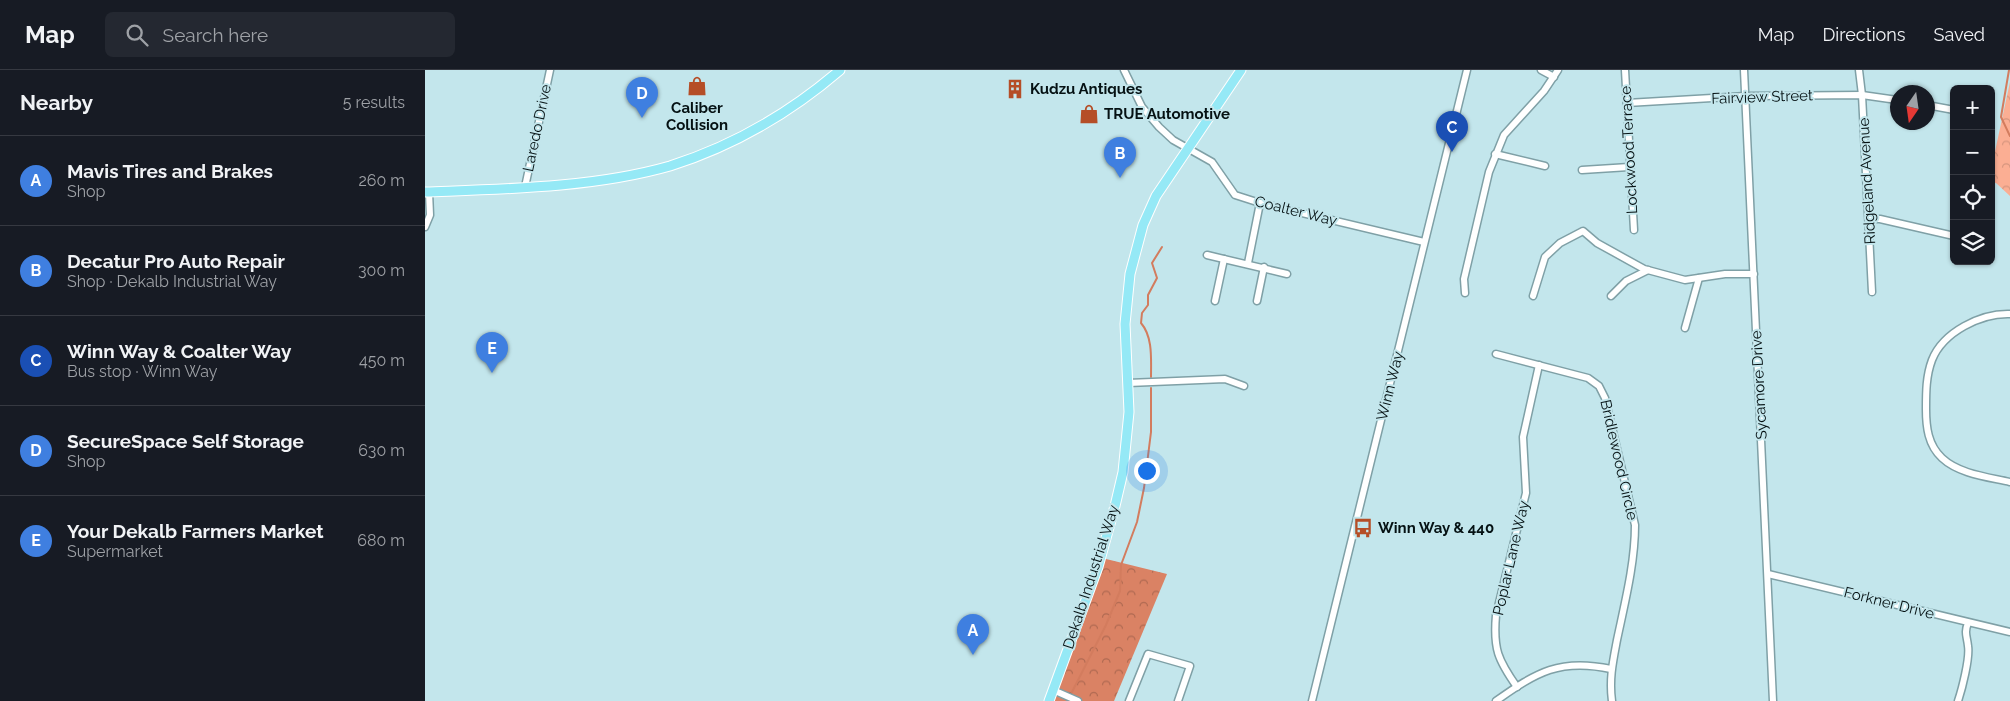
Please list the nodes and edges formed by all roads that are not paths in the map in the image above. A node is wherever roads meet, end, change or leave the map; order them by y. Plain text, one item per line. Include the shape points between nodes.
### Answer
1 (550, 70) edge
2 (840, 70) edge
3 (1124, 70) edge
4 (1241, 70) edge
5 (1467, 70) edge
6 (1541, 70) edge
7 (1625, 70) edge
8 (1745, 70) edge
9 (1859, 70) edge
10 (1556, 73) edge
11 (1862, 95) junction
12 (1746, 96) junction
13 (1890, 99) edge
14 (1627, 103) junction
15 (1935, 106) edge
16 (1950, 109) edge
17 (1187, 148) junction
18 (1495, 154) junction
19 (1545, 166) dead end
20 (1629, 167) junction
21 (1582, 170) dead end
22 (525, 187) junction
23 (427, 192) edge
24 (1260, 204) junction
25 (1869, 219) junction
26 (425, 227) edge
27 (1634, 230) dead end
28 (1950, 235) edge
29 (1424, 242) junction
30 (1207, 255) dead end
31 (1224, 259) junction
32 (1248, 263) junction
33 (1264, 268) junction
34 (1648, 270) junction
35 (1287, 274) dead end
36 (1754, 274) junction
37 (1699, 278) junction
38 (1872, 292) dead end
39 (1465, 293) dead end
40 (1533, 296) dead end
41 (1611, 296) dead end
42 (1215, 301) dead end
43 (1257, 301) dead end
44 (2010, 314) edge
45 (1685, 328) dead end
46 (1496, 354) dead end
47 (1539, 365) junction
48 (1128, 383) junction
49 (1244, 386) dead end
50 (2010, 482) edge
51 (1768, 574) junction
52 (1968, 623) junction
53 (2010, 632) edge
54 (1611, 670) junction
55 (1517, 687) junction
56 (1053, 690) junction
57 (1049, 701) edge
58 (1079, 701) edge
59 (1129, 701) edge
60 (1178, 701) edge
61 (1312, 701) edge
62 (1496, 701) edge
63 (1612, 701) edge
64 (1773, 701) edge
65 (1958, 701) edge

1 - 22 street, Laredo Drive
2 - 22 main road via 780,116 695,157 625,176
3 - 17 street via 1142,107 1153,121
4 - 17 main road, Dekalb Industrial Way
5 - 29 street, Winn Way
6 - 10 street
7 - 14 street, Lockwood Terrace
8 - 12 street, Sycamore Drive
9 - 11 street, Ridgeland Avenue
10 - 18 street via 1504,135
11 - 12 street, Fairview Street
11 - 13 street, Fairview Street
11 - 25 street, Ridgeland Avenue
12 - 14 street, Fairview Street
12 - 36 street, Sycamore Drive
14 - 20 street, Lockwood Terrace
15 - 16 street
17 - 24 street, Coalter Way via 1212,162 1235,195
17 - 48 main road, Dekalb Industrial Way via 1149,210 1130,274 1125,324
18 - 19 street
18 - 39 street via 1464,279
20 - 21 street
20 - 27 street, Lockwood Terrace
22 - 23 main road
23 - 26 street via 430,215
24 - 29 street, Coalter Way
24 - 32 street
25 - 28 street
25 - 38 street, Ridgeland Avenue
29 - 61 street, Winn Way
30 - 31 street
31 - 32 street
31 - 42 street
32 - 33 street
33 - 35 street
33 - 43 street
34 - 37 street via 1685,280
34 - 40 street via 1597,243 1583,231 1560,242 1545,258
34 - 41 street via 1626,281
36 - 37 street
36 - 51 street, Sycamore Drive
37 - 45 street
44 - 50 street via 1987,317 1967,325 1943,342 1927,375 1926,396 1926,428 1931,443 1942,458 1957,468
46 - 47 street, Bridlewood Circle
47 - 54 street, Bridlewood Circle via 1588,378 1599,386 1605,398 1635,525 1629,578
47 - 55 street, Poplar Lane Way via 1523,437 1526,493 1496,615 1495,643 1501,664
48 - 49 street via 1225,379
48 - 56 main road, Dekalb Industrial Way via 1127,444 1115,506 1098,567
51 - 52 street, Forkner Drive
51 - 64 street, Sycamore Drive
52 - 53 street, Forkner Drive
52 - 65 street via 1965,635 1969,646
54 - 55 street via 1581,664 1558,666
54 - 63 street, Bridlewood Circle
55 - 62 street
56 - 57 main road, Dekalb Industrial Way
56 - 58 street
59 - 60 street via 1147,654 1190,666

